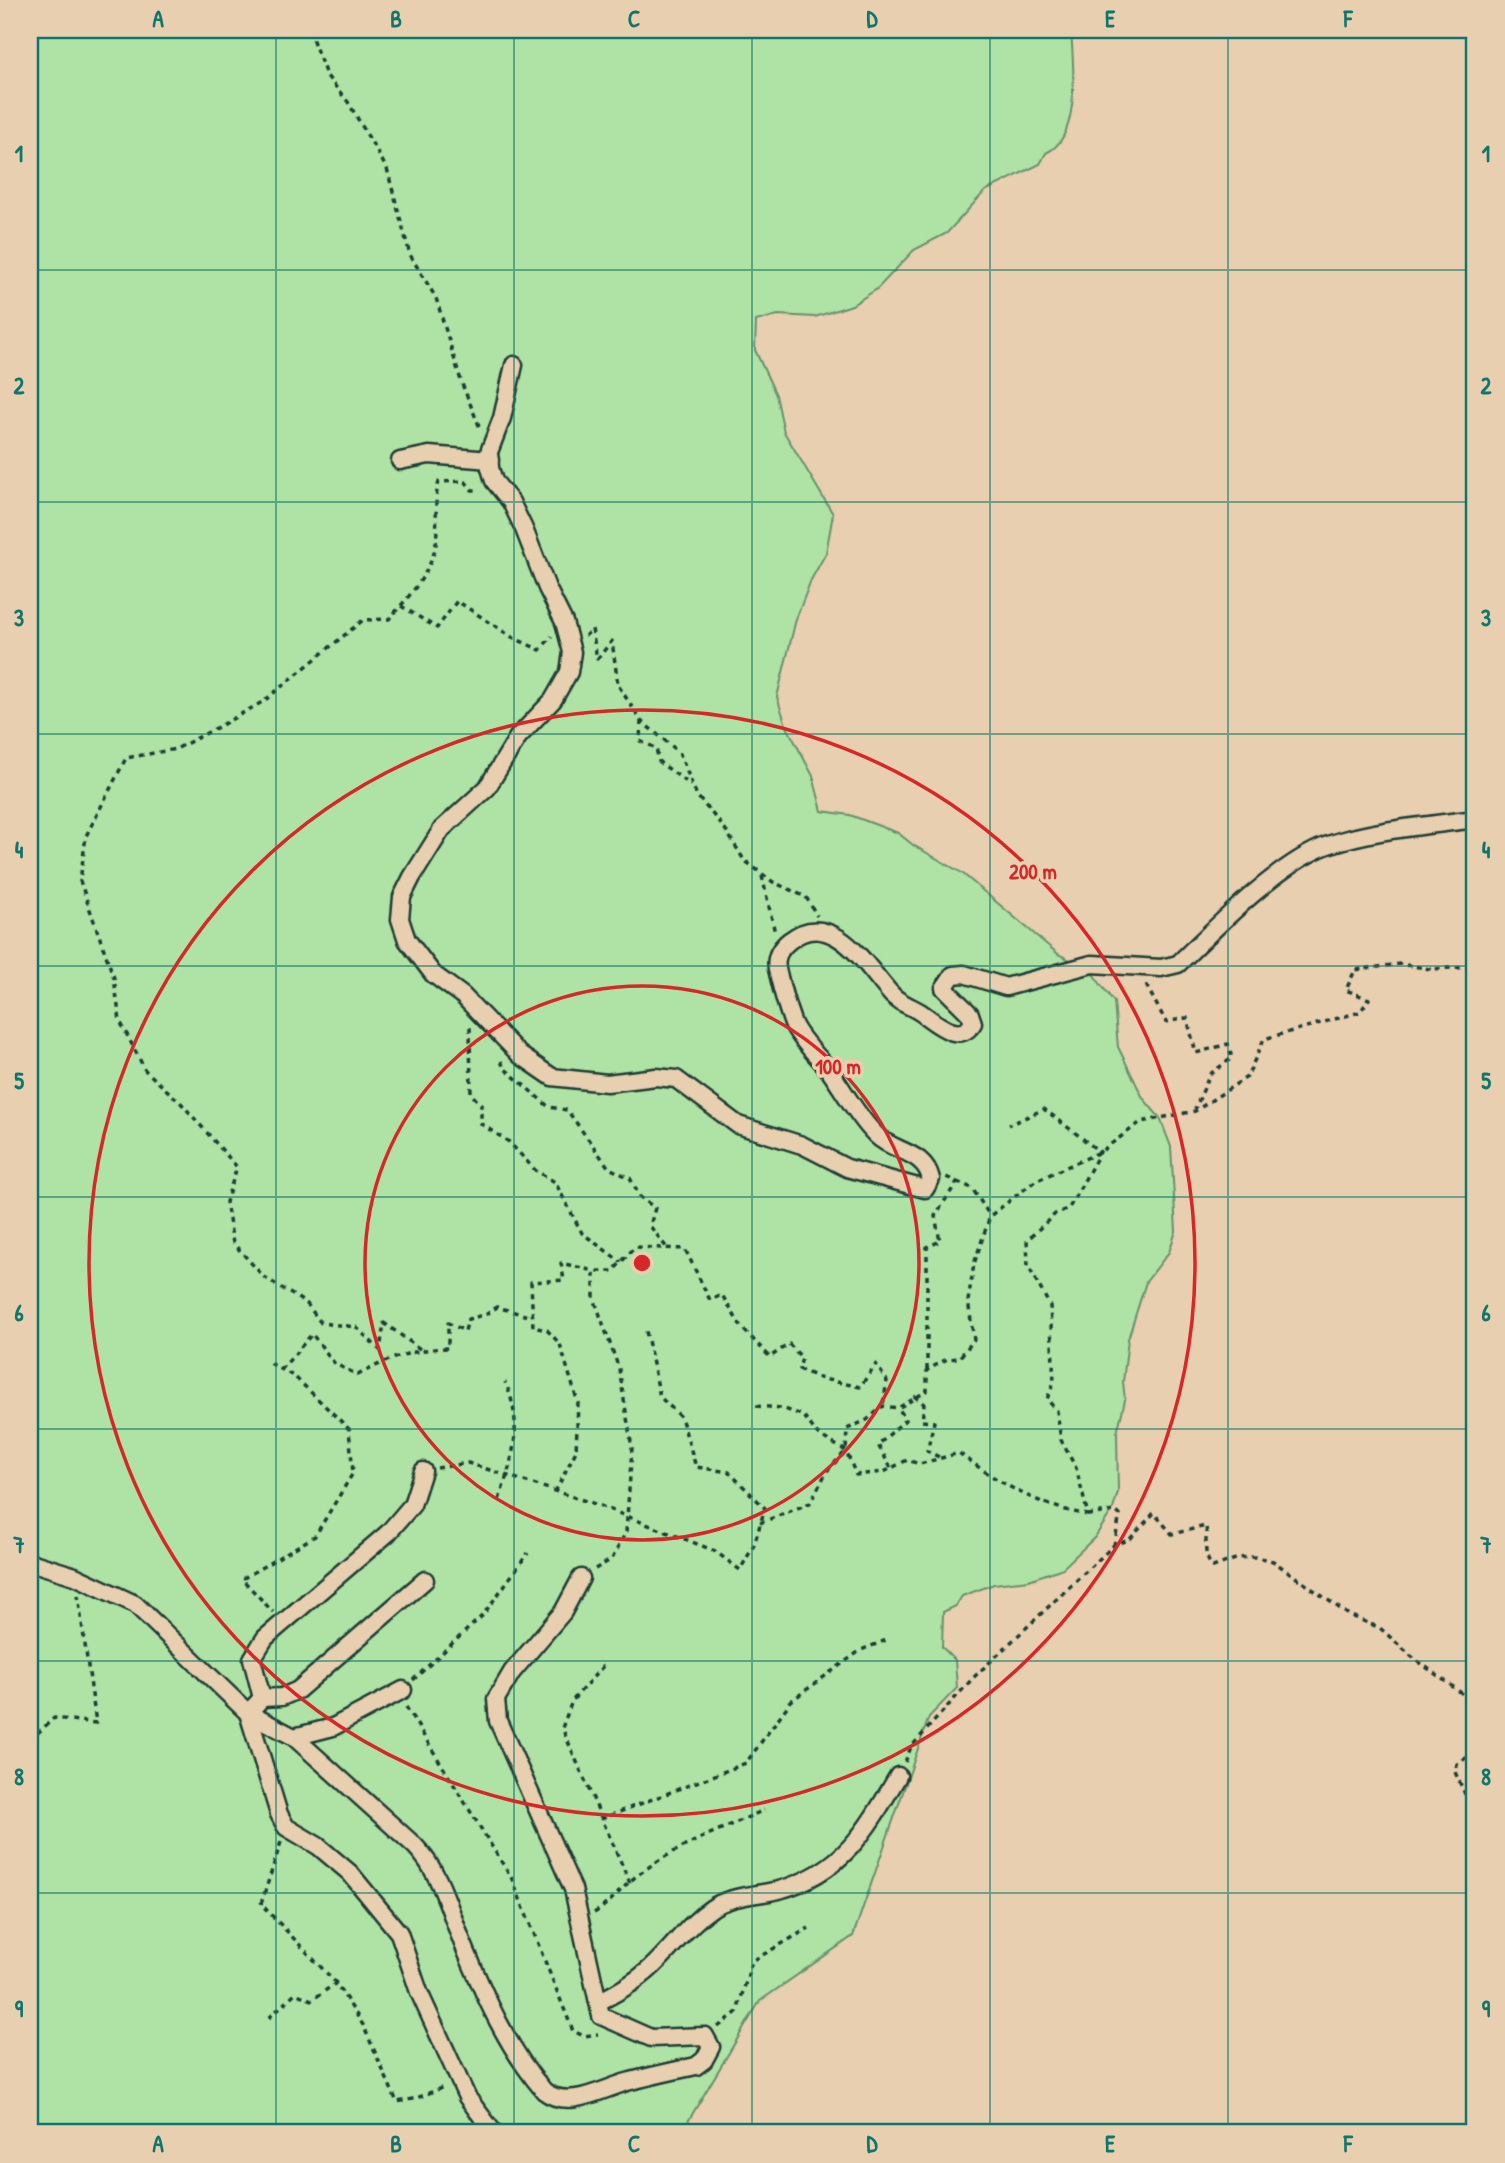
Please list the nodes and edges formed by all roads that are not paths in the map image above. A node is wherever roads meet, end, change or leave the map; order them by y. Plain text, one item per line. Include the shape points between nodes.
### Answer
1 (514, 365) dead end
2 (490, 460) junction
3 (400, 461) dead end
4 (1475, 819) edge
5 (423, 1471) road end
6 (30, 1562) edge
7 (581, 1578) road end
8 (425, 1580) dead end
9 (403, 1690) road end
10 (262, 1698) junction
11 (248, 1713) junction
12 (294, 1737) junction
13 (898, 1776) road end
14 (598, 2002) junction
15 (494, 2133) edge

1 - 2 street
2 - 3 street via 429,455
2 - 4 street via 494,481 524,529 564,622 572,652 569,672 553,700 518,737 487,788 442,829 402,897 400,919 420,960 520,1055 552,1077 607,1083 676,1079 738,1125 803,1145 847,1168 925,1189 931,1179 928,1168 916,1156 878,1137 794,1027 775,963 779,950 799,935 836,935 859,954 895,998 947,1031 959,1033 973,1023 944,988 953,975 1006,987 1092,964 1161,968 1178,964 1294,862 1328,845
5 - 10 street via 412,1505 388,1533 265,1638 252,1659
6 - 11 street via 75,1576 135,1604
7 - 14 street via 564,1612 512,1672 496,1699 498,1721 573,1889
8 - 10 street via 305,1684 282,1697
9 - 12 street via 333,1727
10 - 11 street
11 - 12 street
11 - 15 street via 286,1826 350,1873 399,1933 419,1992 460,2080 474,2109
12 - 14 street via 429,1860 507,2039 532,2077 552,2097 594,2094 696,2066 711,2047 705,2036 652,2038 601,2016
13 - 14 street via 865,1831 825,1872 781,1889 716,1905 691,1922 637,1979

